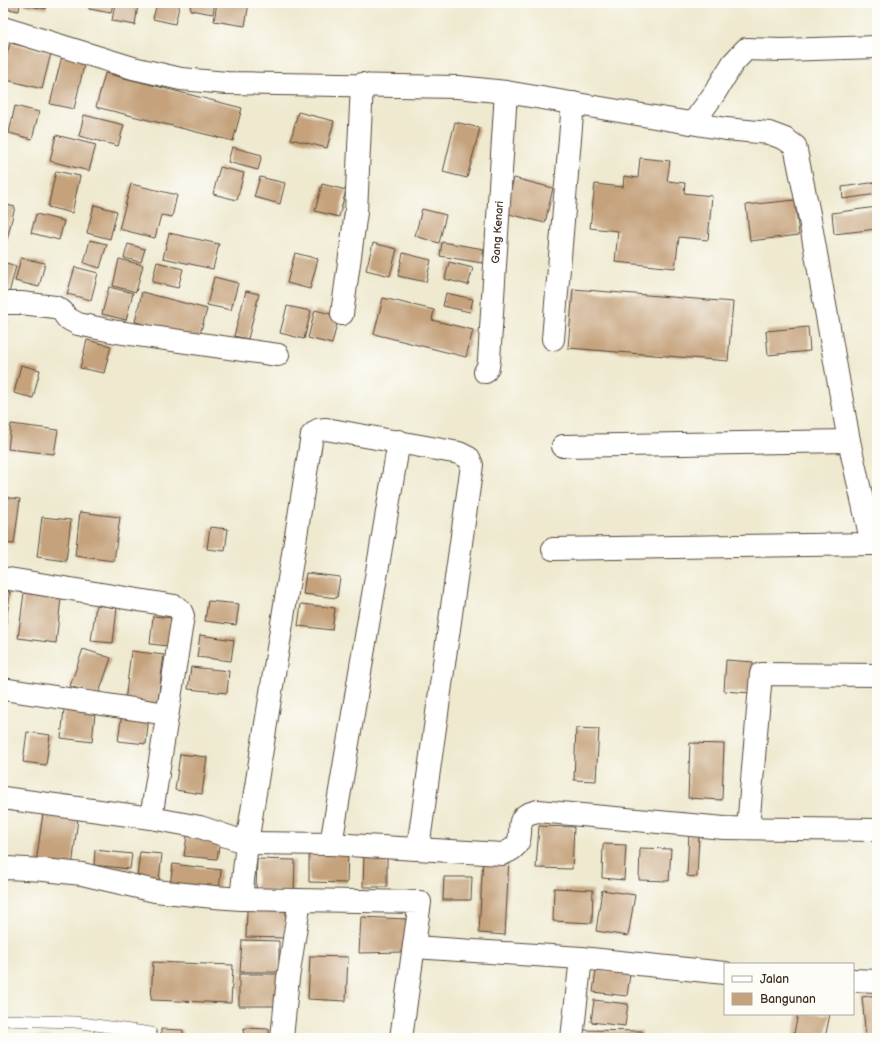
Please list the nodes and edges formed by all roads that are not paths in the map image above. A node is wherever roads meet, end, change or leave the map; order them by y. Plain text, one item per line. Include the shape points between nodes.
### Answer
1 (3, 28) edge
2 (877, 47) edge
3 (362, 84) junction
4 (506, 92) junction
5 (573, 103) junction
6 (693, 123) junction
7 (3, 303) edge
8 (342, 314) dead end
9 (553, 339) dead end
10 (278, 356) dead end
11 (486, 372) dead end
12 (849, 441) junction
13 (399, 442) junction
14 (563, 446) dead end
15 (553, 549) dead end
16 (3, 578) edge
17 (877, 675) edge
18 (3, 689) edge
19 (167, 714) junction
20 (3, 798) edge
21 (151, 818) junction
22 (748, 828) junction
23 (877, 830) edge
24 (247, 843) junction
25 (331, 844) junction
26 (418, 848) junction
27 (3, 869) edge
28 (241, 899) junction
29 (300, 900) junction
30 (414, 947) junction
31 (581, 958) junction
32 (724, 973) edge
33 (854, 980) edge
34 (877, 981) edge
35 (3, 1020) edge
36 (151, 1032) dead end
37 (282, 1038) edge
38 (401, 1038) edge
39 (572, 1038) edge

1 - 3 street via 132,68 181,79 227,83
2 - 6 street via 746,49 733,63
3 - 4 street via 458,87
3 - 8 street via 356,212
4 - 5 street
4 - 11 street, Gang Kenari via 489,360
5 - 6 street
5 - 9 street
6 - 12 street via 769,134 785,139 795,146
7 - 10 street via 55,307 78,324 117,332
12 - 14 street
12 - 15 street via 872,544
13 - 24 street via 326,429 318,430 312,435
13 - 25 street
13 - 26 street via 459,453 469,458 472,465
16 - 19 street via 175,606 179,609 183,616
17 - 22 street via 761,674
18 - 19 street
19 - 21 street
20 - 21 street
21 - 24 street via 200,827
22 - 23 street
22 - 26 street via 538,811 525,815 519,842 516,847 502,854
24 - 25 street
24 - 28 street
25 - 26 street
27 - 28 street via 82,874 155,891
28 - 29 street
29 - 30 street via 420,902
29 - 37 street
30 - 31 street
30 - 38 street
31 - 32 street
31 - 39 street
33 - 34 street
35 - 36 lane via 75,1022

